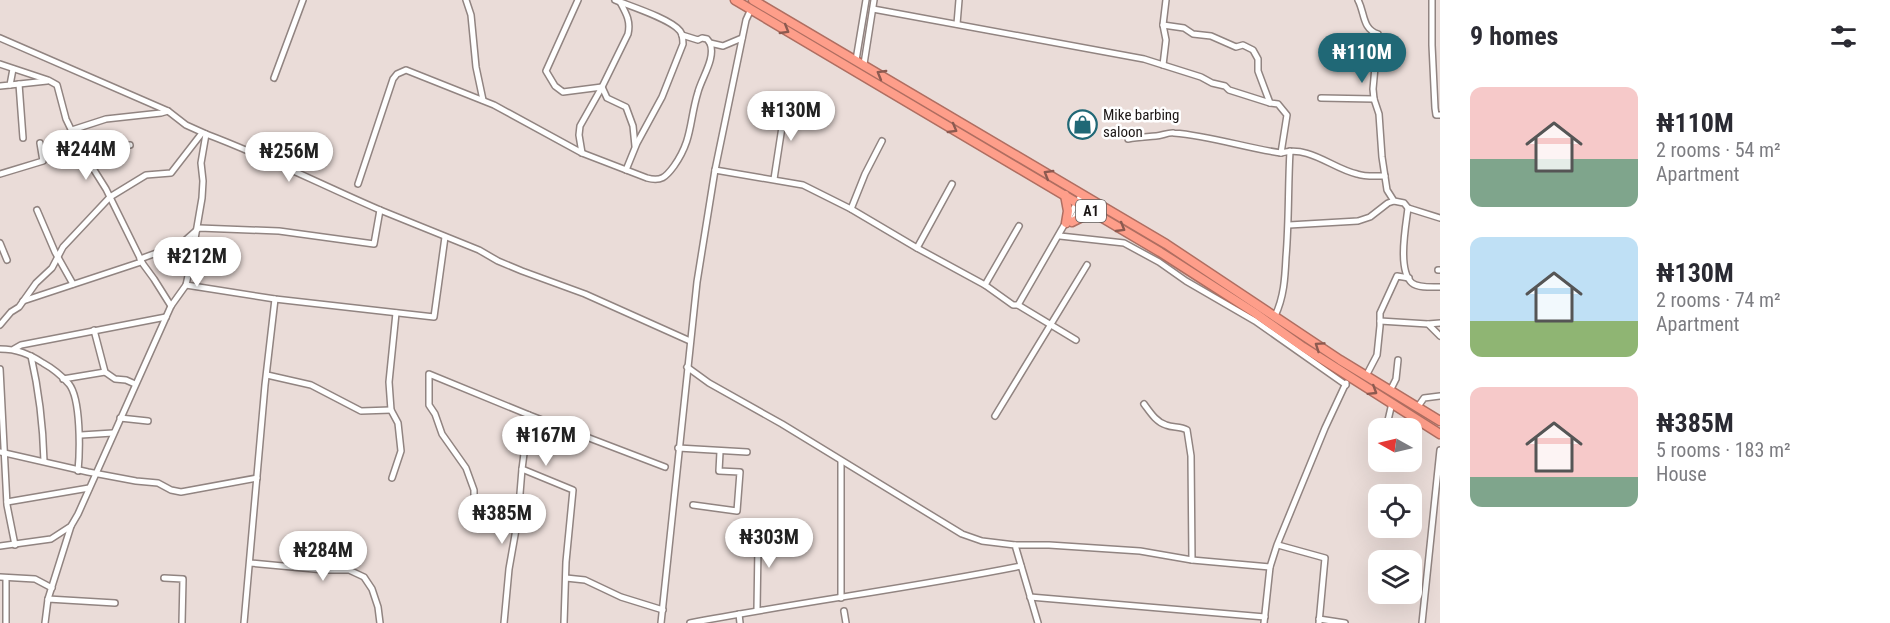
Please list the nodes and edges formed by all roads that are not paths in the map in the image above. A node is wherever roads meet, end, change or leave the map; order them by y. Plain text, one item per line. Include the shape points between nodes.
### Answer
1 (303, 0) edge
2 (466, 0) edge
3 (578, 0) edge
4 (735, 0) edge
5 (866, 0) edge
6 (874, 0) edge
7 (959, 0) edge
8 (1166, 0) edge
9 (1358, 0) edge
10 (1432, 0) edge
11 (617, 1) edge
12 (752, 5) edge
13 (873, 9) junction
14 (957, 24) junction
15 (1163, 25) junction
16 (682, 35) junction
17 (0, 38) edge
18 (742, 38) junction
19 (710, 43) junction
20 (860, 62) junction
21 (0, 64) edge
22 (1163, 65) junction
23 (12, 69) junction
24 (274, 78) dead end
25 (49, 80) junction
26 (19, 84) junction
27 (9, 85) junction
28 (0, 86) edge
29 (602, 87) junction
30 (1321, 98) dead end
31 (1374, 99) junction
32 (483, 100) junction
33 (786, 101) dead end
34 (1270, 103) junction
35 (168, 111) junction
36 (1440, 116) edge
37 (72, 130) junction
38 (204, 133) junction
39 (23, 138) dead end
40 (1128, 139) dead end
41 (882, 141) dead end
42 (40, 143) dead end
43 (130, 145) dead end
44 (635, 148) junction
45 (1290, 151) junction
46 (582, 153) junction
47 (1281, 153) junction
48 (84, 154) junction
49 (626, 170) junction
50 (715, 170) junction
51 (0, 174) edge
52 (1385, 176) junction
53 (774, 179) junction
54 (358, 184) dead end
55 (952, 184) dead end
56 (1065, 195) junction
57 (110, 197) junction
58 (1082, 200) junction
59 (1394, 201) junction
60 (1408, 208) junction
61 (851, 209) junction
62 (37, 210) dead end
63 (380, 210) junction
64 (1098, 214) junction
65 (1440, 218) edge
66 (1069, 222) junction
67 (1289, 225) junction
68 (1019, 226) dead end
69 (195, 231) junction
70 (1061, 234) junction
71 (445, 237) junction
72 (0, 243) edge
73 (916, 248) junction
74 (58, 257) junction
75 (7, 260) dead end
76 (141, 260) junction
77 (1087, 265) dead end
78 (1409, 278) junction
79 (73, 284) junction
80 (186, 285) junction
81 (985, 285) junction
82 (1440, 287) edge
83 (276, 299) junction
84 (23, 301) junction
85 (1018, 305) junction
86 (171, 306) junction
87 (396, 313) junction
88 (1275, 316) junction
89 (166, 317) junction
90 (1380, 321) junction
91 (1440, 323) edge
92 (1428, 324) junction
93 (0, 325) edge
94 (1052, 325) junction
95 (94, 330) junction
96 (1440, 336) edge
97 (1076, 340) dead end
98 (690, 341) junction
99 (0, 349) edge
100 (14, 350) junction
101 (31, 356) junction
102 (1398, 360) dead end
103 (687, 367) junction
104 (0, 369) edge
105 (105, 372) junction
106 (267, 375) junction
107 (1366, 376) junction
108 (63, 379) junction
109 (1348, 381) junction
110 (135, 384) junction
111 (1390, 391) junction
112 (1440, 396) edge
113 (1144, 404) dead end
114 (1392, 404) junction
115 (1417, 408) junction
116 (391, 410) junction
117 (529, 415) junction
118 (995, 416) dead end
119 (120, 418) junction
120 (1389, 418) edge
121 (148, 421) dead end
122 (1440, 421) edge
123 (113, 433) junction
124 (1440, 434) edge
125 (81, 435) junction
126 (678, 448) junction
127 (1440, 450) edge
128 (720, 452) junction
129 (747, 452) dead end
130 (2, 453) edge
131 (44, 461) junction
132 (842, 461) junction
133 (665, 467) dead end
134 (522, 469) junction
135 (78, 471) junction
136 (95, 474) junction
137 (257, 478) junction
138 (392, 478) dead end
139 (1438, 478) edge
140 (89, 488) junction
141 (474, 497) dead end
142 (7, 502) junction
143 (693, 505) dead end
144 (72, 524) junction
145 (790, 532) dead end
146 (15, 545) junction
147 (1015, 545) junction
148 (1278, 545) junction
149 (0, 546) edge
150 (1192, 560) junction
151 (250, 563) junction
152 (1021, 566) junction
153 (1270, 567) junction
154 (3, 577) edge
155 (164, 578) dead end
156 (566, 578) junction
157 (52, 588) junction
158 (1030, 597) junction
159 (841, 598) junction
160 (48, 599) junction
161 (115, 603) dead end
162 (663, 610) junction
163 (757, 610) junction
164 (844, 611) dead end
165 (739, 614) junction
166 (1264, 620) edge
167 (1319, 621) edge
168 (6, 623) edge
169 (45, 623) edge
170 (182, 623) edge
171 (244, 623) edge
172 (380, 623) edge
173 (504, 623) edge
174 (564, 623) edge
175 (661, 623) edge
176 (690, 623) edge
177 (740, 623) edge
178 (846, 623) edge
179 (1038, 623) edge
180 (1345, 623) edge
181 (1422, 623) edge

1 - 24 street
2 - 32 street
3 - 29 street via 546,71 563,92
4 - 12 highway, A1
5 - 20 street
6 - 13 street
7 - 14 street
8 - 15 street
9 - 31 street via 1366,27 1378,34
10 - 36 street via 1435,108
11 - 16 street via 662,19
11 - 29 street via 630,26
12 - 18 street
12 - 20 highway, A1
12 -> 56 highway, A1
13 - 14 street
13 - 20 street
14 - 22 street
15 - 22 street
15 - 34 street via 1253,50
16 - 19 street via 707,39
16 - 44 street via 683,44 662,97
17 - 35 street
18 - 19 street via 723,46
18 - 50 street
19 - 49 street via 711,56 689,136 677,162 668,174 655,181
58 -> 20 highway, A1
21 - 23 street
22 - 34 street
23 - 25 street
23 - 27 street
25 - 26 street
25 - 37 street via 57,84
26 - 27 street
26 - 39 street
27 - 28 street
29 - 44 street via 607,98 626,107
29 - 46 street via 580,126
30 - 31 street
31 - 52 street
32 - 46 street
32 - 54 street via 410,71 397,74
33 - 53 street
34 - 47 street via 1278,104 1287,115
35 - 37 street via 106,119
35 - 38 street
37 - 48 street
38 - 57 street via 171,173 146,176
38 - 63 street
38 - 69 street via 202,198
40 - 47 street via 1172,132
41 - 61 street
42 - 51 street via 43,160
43 - 48 street
44 - 49 street
45 - 47 street
45 - 52 street via 1305,152 1357,174
45 - 67 street
46 - 49 street
48 - 57 street
50 - 53 street
50 - 98 street
52 - 59 street
53 - 61 street via 802,184
55 - 73 street
56 - 58 highway, A1
56 - 66 highway
57 - 74 street
57 - 76 street
58 - 64 highway, A1
58 - 66 street
58 - 88 highway, A1 via 1166,244
59 - 60 street
59 - 67 street via 1358,221
60 - 65 street
60 - 78 street via 1403,258
61 - 73 street
62 - 74 street
63 - 69 street via 374,244 279,231
63 - 71 street
64 - 66 highway
64 -> 109 highway, A1 via 1255,313
66 - 70 street
67 - 88 street via 1282,301
68 - 81 street
69 - 76 street via 181,244
69 - 80 street
70 - 85 street
70 - 109 street via 1124,243
71 - 87 street via 434,317
71 - 98 street
72 - 75 street
73 - 81 street
74 - 79 street
74 - 84 street
76 - 79 street
76 - 86 street
77 - 94 street
78 - 82 street via 1416,285
78 - 90 street via 1397,276
79 - 84 street
80 - 83 street
80 - 86 street
81 - 85 street
83 - 87 street
83 - 106 street
84 - 93 street
85 - 94 street
86 - 89 street
87 - 116 street via 389,382
107 -> 88 highway, A1
89 - 95 street
89 - 110 street
90 - 92 street
90 - 107 street via 1377,355
91 - 92 street
92 - 96 street
94 - 97 street
94 - 118 street
95 - 100 street via 21,345
95 - 105 street
98 - 103 street
99 - 100 street
100 - 101 street
101 - 108 street
101 - 131 street via 39,390
102 - 111 street
103 - 126 street
103 - 132 street
104 - 130 street
105 - 108 street
105 - 110 street
106 - 116 street via 310,385 361,411
106 - 137 street
107 - 111 highway, A1
108 - 125 street via 74,394
109 -> 114 highway, A1
109 - 148 street
110 - 119 street
111 - 115 highway, A1
112 - 115 street via 1424,398
113 - 150 street via 1161,423 1187,430
114 - 120 street
114 - 124 highway, A1
115 - 122 highway, A1
116 - 138 street via 398,423 401,451
117 - 133 street
117 - 134 street
117 - 141 street via 429,374 429,405 442,434 466,468
119 - 121 street
119 - 123 street
123 - 125 street
123 - 136 street
125 - 135 street
126 - 128 street
126 - 162 street
127 - 139 street
128 - 129 street
128 - 143 street via 719,471 740,472 737,511
130 - 131 street
130 - 142 street
131 - 135 street
132 - 147 street via 971,539
132 - 159 street
134 - 156 street via 573,490
134 - 173 street
135 - 136 street
136 - 137 street via 158,483 181,492
136 - 140 street
137 - 151 street
139 - 181 street
140 - 142 street
140 - 144 street
142 - 146 street
144 - 146 street via 51,538
144 - 157 street
145 - 163 street via 770,542 768,547 758,546
146 - 149 street
147 - 150 street via 1140,551
147 - 152 street
148 - 153 street
148 - 167 street via 1326,558
150 - 153 street
151 - 171 street
151 - 172 street via 349,570 364,577 372,589
152 - 158 street
152 - 159 street
153 - 166 street
154 - 157 street via 35,579
154 - 168 street
155 - 170 street via 183,579
156 - 162 street via 585,580
156 - 174 street
157 - 160 street
158 - 166 street
158 - 179 street
159 - 163 street
160 - 161 street
160 - 169 street
162 - 175 street
163 - 165 street
164 - 178 street
165 - 176 street
165 - 177 street
167 - 180 street

